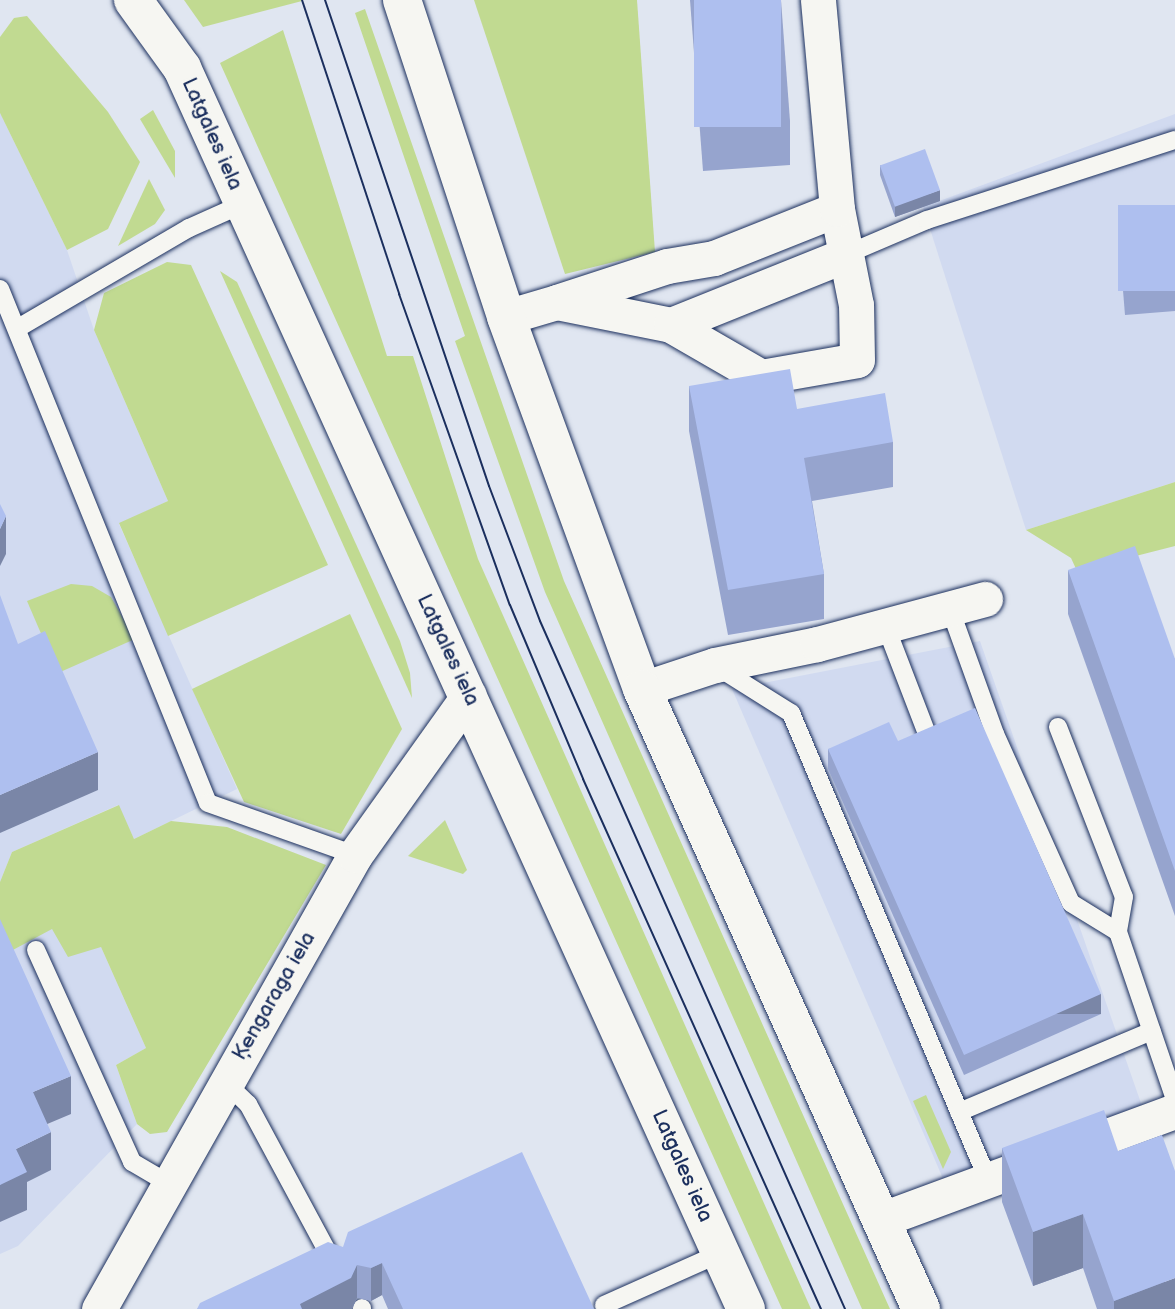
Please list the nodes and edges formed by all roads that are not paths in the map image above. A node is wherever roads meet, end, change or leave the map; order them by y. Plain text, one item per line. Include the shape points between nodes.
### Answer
1 (133, 0) edge
2 (402, 0) edge
3 (818, 0) edge
4 (1175, 140) edge
5 (243, 204) junction
6 (837, 209) junction
7 (845, 255) junction
8 (0, 289) edge
9 (556, 302) junction
10 (506, 317) junction
11 (671, 325) junction
12 (18, 328) junction
13 (985, 599) dead end
14 (950, 609) junction
15 (886, 627) junction
16 (715, 665) junction
17 (642, 689) junction
18 (469, 695) junction
19 (1058, 727) dead end
20 (926, 731) edge
21 (355, 855) junction
22 (1118, 932) junction
23 (36, 950) dead end
24 (1152, 1031) junction
25 (225, 1082) junction
26 (1175, 1099) edge
27 (1175, 1111) edge
28 (959, 1112) junction
29 (988, 1180) junction
30 (168, 1183) junction
31 (880, 1220) junction
32 (721, 1253) junction
33 (338, 1270) edge
34 (604, 1305) dead end
35 (99, 1309) edge
36 (746, 1309) edge
37 (920, 1309) edge

1 - 5 highway, Latgales iela via 182,68
2 - 10 highway
3 - 6 street
4 - 7 lane via 927,220
5 - 12 lane via 189,228
5 - 18 highway, Latgales iela
6 - 7 street
6 - 9 street via 714,258 667,266
7 - 11 street
7 - 11 street via 856,305 857,360 761,377
8 - 12 lane
9 - 10 street
9 - 11 street
10 - 17 highway
12 - 21 lane via 208,803
13 - 14 street
14 - 15 street
14 - 22 lane via 995,734 1070,903
15 - 16 street
15 - 20 lane
16 - 17 street
16 - 28 lane via 792,713
17 - 31 highway
18 - 21 street, Ķengaraga iela
18 - 32 highway, Latgales iela
19 - 22 lane via 1124,897
21 - 25 street, Ķengaraga iela
22 - 24 lane
23 - 30 lane via 132,1162
24 - 26 lane
24 - 28 lane
25 - 30 street, Ķengaraga iela
25 - 33 lane via 248,1104
27 - 29 street
28 - 29 lane
29 - 31 street
30 - 35 street, Ķengaraga iela
31 - 37 highway
32 - 34 lane
32 - 36 highway, Latgales iela

